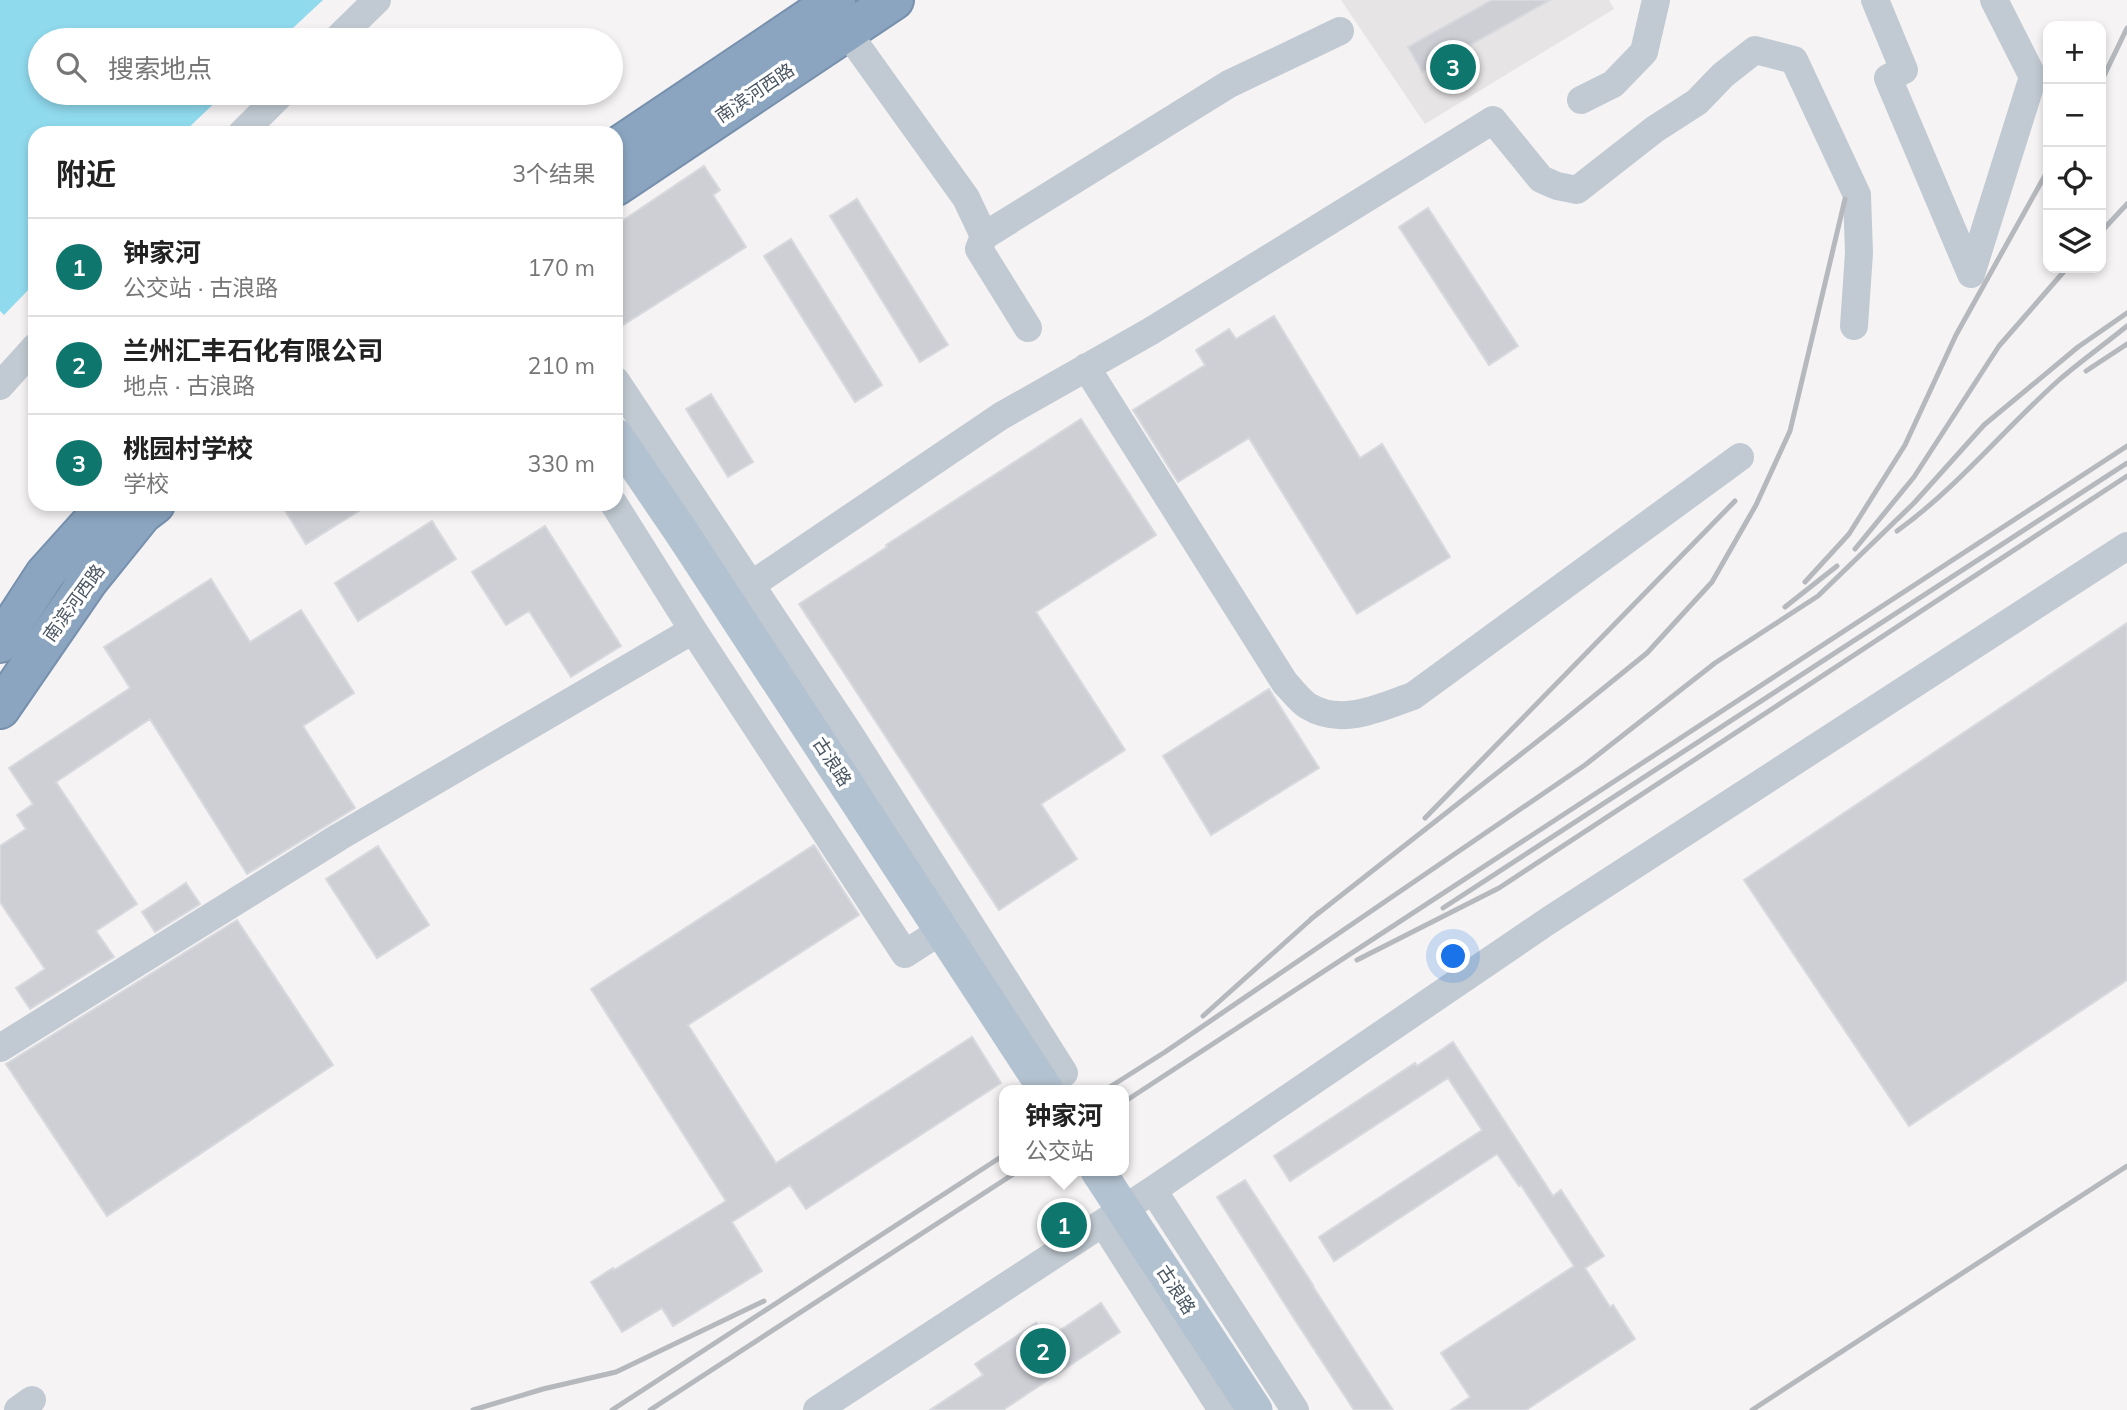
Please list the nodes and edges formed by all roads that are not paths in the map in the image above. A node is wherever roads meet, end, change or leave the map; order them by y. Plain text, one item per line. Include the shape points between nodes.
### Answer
1 (377, 0) edge
2 (894, 0) edge
3 (1656, 0) edge
4 (1875, 0) edge
5 (1994, 0) edge
6 (841, 16) edge
7 (348, 28) edge
8 (1340, 31) dead end
9 (1581, 100) dead end
10 (270, 105) edge
11 (249, 126) edge
12 (623, 144) edge
13 (623, 181) edge
14 (984, 236) junction
15 (1854, 326) dead end
16 (1028, 328) dead end
17 (28, 355) edge
18 (1086, 367) junction
19 (0, 386) edge
20 (623, 392) edge
21 (623, 446) edge
22 (1741, 457) dead end
23 (102, 511) edge
24 (146, 511) edge
25 (618, 511) edge
26 (2127, 546) edge
27 (751, 585) junction
28 (693, 630) junction
29 (0, 643) edge
30 (0, 709) edge
31 (965, 915) junction
32 (0, 1048) edge
33 (1055, 1081) edge
34 (1101, 1176) edge
35 (1153, 1190) junction
36 (1103, 1223) junction
37 (817, 1410) edge
38 (1222, 1410) edge
39 (1255, 1410) edge
40 (1295, 1410) edge

1 - 7 street
2 - 6 highway, 南滨河西路
3 - 9 street via 1644,52 1613,84
4 - 5 street via 1904,70 1888,78 1971,274 2033,77
6 - 12 highway, 南滨河西路
6 - 13 highway, 南滨河西路
6 - 14 street via 966,198
8 - 14 street via 1229,84
10 - 11 street
14 - 16 street via 979,249
15 - 18 street via 1857,195 1794,60 1755,50 1697,102 1577,190 1541,179 1493,120
17 - 19 street
18 - 22 street via 1285,683 1308,706 1338,717 1413,696
18 - 27 street via 1001,416
20 - 27 street
21 - 33 main road, 古浪路, bridge
23 - 29 highway, 南滨河西路 via 45,574
24 - 30 highway, 南滨河西路 via 88,581
25 - 28 street
26 - 35 street via 1548,921
27 - 31 street
28 - 31 street via 905,954
28 - 32 street via 339,837
31 - 33 street
34 - 39 main road, 古浪路, bridge
35 - 36 street
35 - 40 street, 古浪路
36 - 37 street
36 - 38 street, 古浪路

